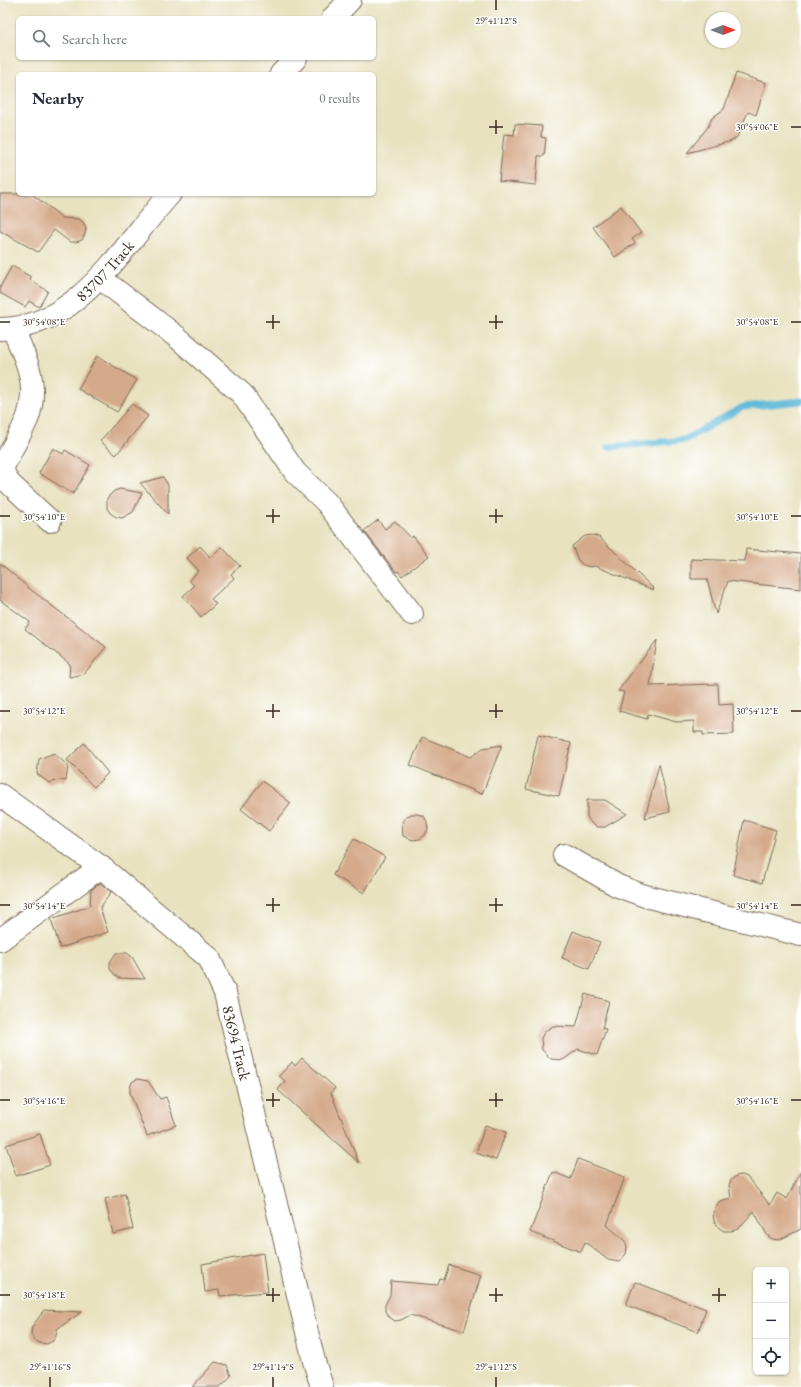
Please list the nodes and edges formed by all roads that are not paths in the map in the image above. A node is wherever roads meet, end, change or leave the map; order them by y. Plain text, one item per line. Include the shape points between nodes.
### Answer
1 (350, 0) edge
2 (335, 16) edge
3 (294, 60) edge
4 (283, 72) edge
5 (168, 196) edge
6 (100, 278) junction
7 (6, 329) edge
8 (50, 521) dead end
9 (412, 614) dead end
10 (0, 795) edge
11 (564, 855) dead end
12 (101, 867) junction
13 (801, 935) edge
14 (0, 940) edge
15 (322, 1387) edge

1 - 2 street
3 - 4 street
5 - 6 street, 83707 Track
6 - 7 street, 83707 Track via 80,297 48,317 33,324
6 - 9 street via 177,337 242,394 295,472 327,503
7 - 8 street via 29,365 33,393 27,418 2,470 9,483
10 - 12 street, 83694 Track
11 - 13 street via 618,886 645,896
12 - 14 street
12 - 15 street, 83694 Track via 209,958 225,993

